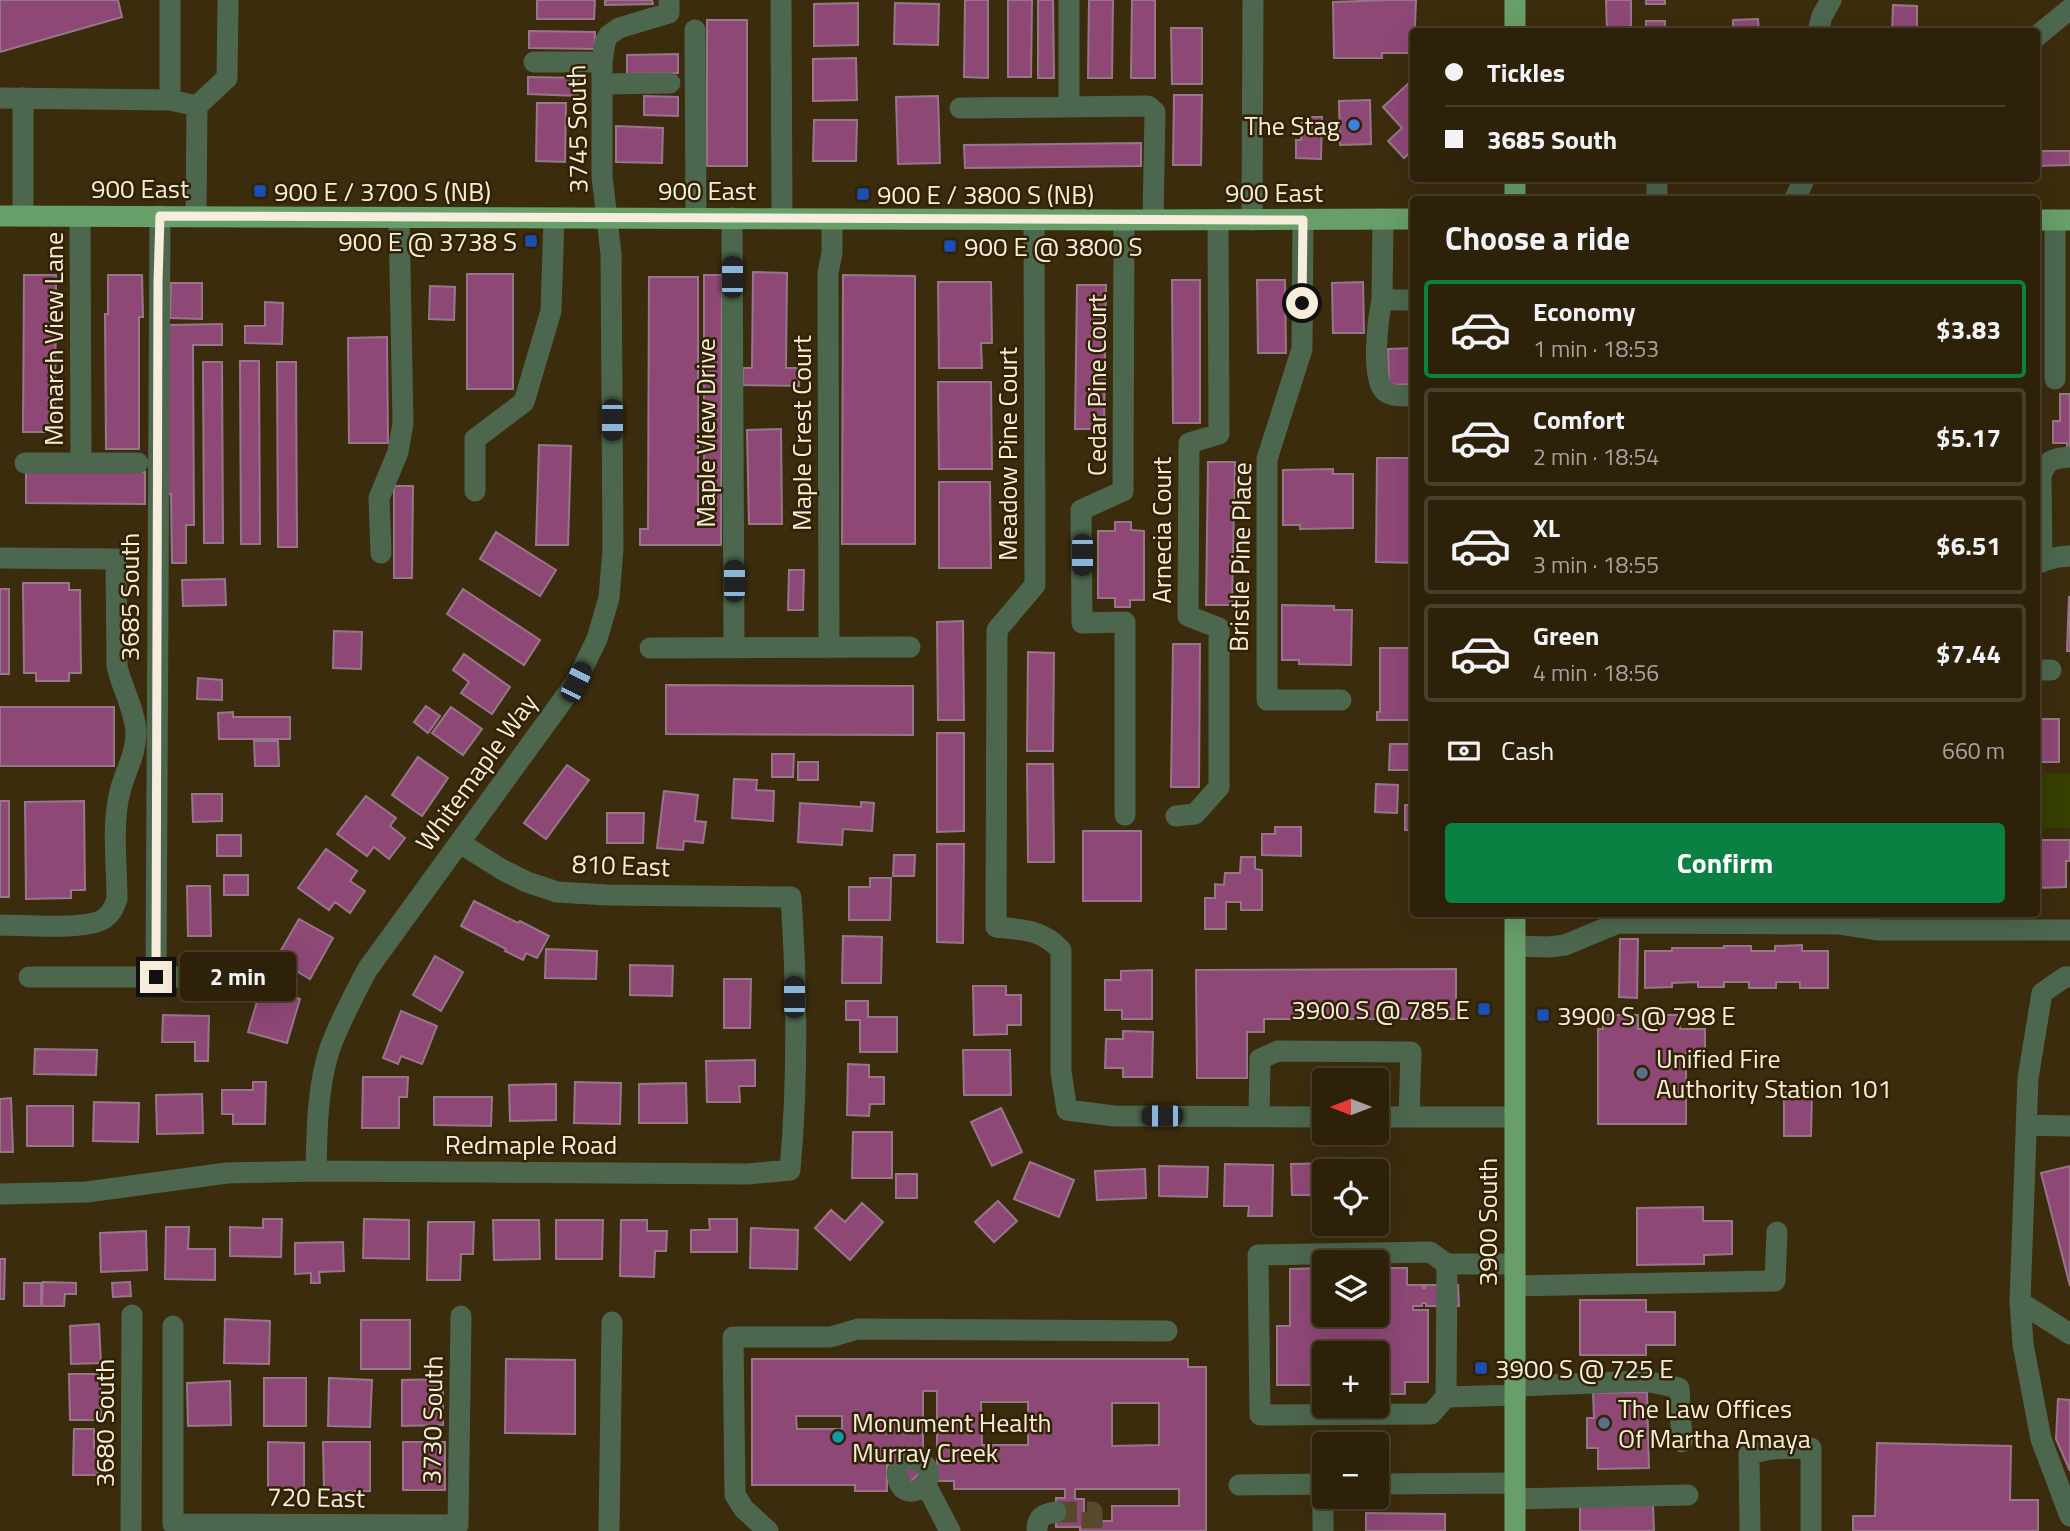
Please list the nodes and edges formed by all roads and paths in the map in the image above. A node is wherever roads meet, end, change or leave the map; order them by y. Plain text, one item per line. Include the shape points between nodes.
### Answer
1 (170, 0) edge
2 (228, 0) edge
3 (669, 0) edge
4 (781, 0) edge
5 (1069, 0) edge
6 (1253, 0) edge
7 (1515, 0) edge
8 (1831, 0) edge
9 (2070, 9) edge
10 (1515, 28) edge
11 (1819, 28) edge
12 (695, 30) dead end
13 (2040, 34) edge
14 (534, 62) dead end
15 (603, 62) junction
16 (670, 83) dead end
17 (602, 84) junction
18 (0, 98) edge
19 (23, 98) junction
20 (170, 100) junction
21 (197, 106) junction
22 (1069, 107) junction
23 (960, 108) dead end
24 (0, 216) edge
25 (23, 216) junction
26 (80, 216) junction
27 (160, 216) junction
28 (196, 216) junction
29 (399, 217) junction
30 (554, 218) junction
31 (608, 218) junction
32 (696, 218) junction
33 (732, 218) junction
34 (782, 219) junction
35 (832, 219) junction
36 (1034, 219) junction
37 (1383, 219) junction
38 (1410, 219) edge
39 (1124, 220) junction
40 (1153, 220) junction
41 (1218, 220) junction
42 (1252, 220) junction
43 (1303, 220) junction
44 (2054, 220) edge
45 (2062, 299) edge
46 (1382, 300) junction
47 (1410, 300) edge
48 (2055, 379) dead end
49 (1410, 396) edge
50 (2070, 457) edge
51 (25, 463) dead end
52 (81, 463) junction
53 (138, 463) dead end
54 (475, 491) dead end
55 (381, 553) dead end
56 (2070, 556) edge
57 (0, 558) edge
58 (2040, 562) edge
59 (734, 647) junction
60 (910, 647) dead end
61 (650, 648) dead end
62 (829, 648) junction
63 (1341, 700) dead end
64 (1125, 815) dead end
65 (1176, 816) dead end
66 (460, 843) junction
67 (792, 898) joint
68 (1515, 917) edge
69 (1878, 922) edge
70 (0, 925) edge
71 (2070, 930) edge
72 (1515, 946) junction
73 (29, 976) dead end
74 (156, 977) junction
75 (199, 977) dead end
76 (2070, 977) edge
77 (1259, 1116) junction
78 (1312, 1117) edge
79 (1390, 1117) edge
80 (1409, 1117) junction
81 (1515, 1117) junction
82 (2026, 1125) junction
83 (2070, 1126) edge
84 (316, 1171) junction
85 (0, 1194) edge
86 (1777, 1232) dead end
87 (1447, 1264) junction
88 (1515, 1264) junction
89 (1515, 1286) junction
90 (2020, 1302) junction
91 (132, 1315) dead end
92 (461, 1316) dead end
93 (612, 1322) dead end
94 (173, 1326) dead end
95 (1167, 1331) dead end
96 (2070, 1334) edge
97 (1516, 1390) junction
98 (1446, 1396) junction
99 (1682, 1442) dead end
100 (904, 1466) dead end
101 (1312, 1484) edge
102 (1240, 1485) dead end
103 (1389, 1485) edge
104 (1515, 1491) junction
105 (1688, 1495) dead end
106 (1323, 1509) edge
107 (1056, 1512) dead end
108 (2070, 1516) edge
109 (458, 1525) joint
110 (395, 1528) edge
111 (131, 1531) edge
112 (609, 1531) edge
113 (768, 1531) edge
114 (950, 1531) edge
115 (1037, 1531) edge
116 (1323, 1531) edge
117 (1515, 1531) edge
118 (1750, 1531) edge
119 (1811, 1531) edge

1 - 20 street
2 - 21 street via 227,78
3 - 15 street, 3745 South via 669,13 609,34
4 - 34 street
5 - 22 street
6 - 42 street
7 - 10 main road
8 - 11 street
9 - 13 street
12 - 32 street
14 - 15 street
15 - 17 street, 3745 South
16 - 17 street
17 - 31 street, 3745 South via 602,176
18 - 19 street
19 - 20 street
19 - 25 street
20 - 21 street
21 - 28 street
22 - 23 street
22 - 40 street via 1148,106 1155,112
24 - 25 main road, 900 East
25 - 26 main road, 900 East
26 - 27 main road, 900 East
26 - 52 street, Monarch View Lane
27 - 28 main road, 900 East
27 - 74 street, 3685 South
28 - 29 main road, 900 East
29 - 30 main road, 900 East
29 - 55 street via 403,423 398,453 379,498
30 - 31 main road, 900 East
30 - 54 street via 551,311 524,402 475,439
31 - 32 main road, 900 East
31 - 66 street, Whitemaple Way via 613,549 609,598 597,639 576,682
32 - 33 main road, 900 East
33 - 34 main road, 900 East
33 - 59 street, Maple View Drive
34 - 35 main road, 900 East
35 - 36 main road, 900 East
35 - 62 street, Maple Crest Court via 828,273
36 - 39 main road, 900 East
36 - 77 street, Meadow Pine Court via 1035,585 997,630 996,927 1031,931 1050,938 1061,950 1061,1072 1067,1110 1114,1116
37 - 38 main road, 900 East
37 - 43 main road, 900 East
37 - 46 street
39 - 40 main road, 900 East
39 - 64 street, Cedar Pine Court via 1124,491 1081,510 1082,623 1125,622
40 - 41 main road, 900 East
41 - 42 main road, 900 East
41 - 65 street, Arnecia Court via 1219,435 1189,443 1188,616 1219,628 1219,787 1195,814
42 - 43 main road, 900 East
43 - 63 street, Bristle Pine Place via 1302,349 1267,459 1267,700
44 - 45 street
45 - 48 street
46 - 47 street
46 - 49 street via 1377,321 1378,381 1385,392
50 - 58 street via 2054,458 2043,467
51 - 52 street, Monarch View Lane
52 - 53 street, Monarch View Lane
56 - 58 street
57 - 70 street via 116,559 117,666 133,710 135,734 134,757 119,793 113,910 106,918 86,925
59 - 61 street
59 - 62 street
60 - 62 street
66 - 67 street, 810 East via 501,869 558,892
66 - 84 street, Whitemaple Way via 350,1001 321,1087
67 - 84 street, Redmaple Road via 794,1115 790,1170 748,1174
68 - 72 main road, 3900 South
69 - 71 street
69 - 72 street via 1618,923 1565,945
72 - 81 main road, 3900 South
73 - 74 street
74 - 75 street
76 - 82 street via 2042,993 2028,1078
77 - 78 street
77 - 80 street via 1260,1059 1278,1051 1411,1052
79 - 80 street
80 - 81 street
81 - 88 main road, 3900 South
82 - 83 street
82 - 90 street
84 - 85 street, Redmaple Road via 228,1173 87,1192
86 - 89 street via 1775,1281
87 - 88 street
87 - 98 street
87 - 98 street via 1430,1252 1258,1255 1260,1415 1431,1413
88 - 89 main road, 3900 South
89 - 97 main road, 3900 South
90 - 96 street
90 - 108 street via 2022,1344 2041,1439
91 - 111 street, 3680 South
92 - 109 street, 3730 South
93 - 112 street
94 - 110 street, 720 East via 173,1524
95 - 113 street via 858,1329 830,1337 733,1337 735,1495
97 - 98 street
97 - 99 street via 1645,1381 1679,1388
97 - 104 main road, 3900 South
100 - 114 street via 900,1485 908,1491 926,1485
101 - 102 street
103 - 104 street
104 - 105 street
104 - 117 main road, 3900 South
106 - 116 street
107 - 115 street via 1044,1514
109 - 110 street, 720 East
118 - 119 street via 1749,1454 1811,1448

